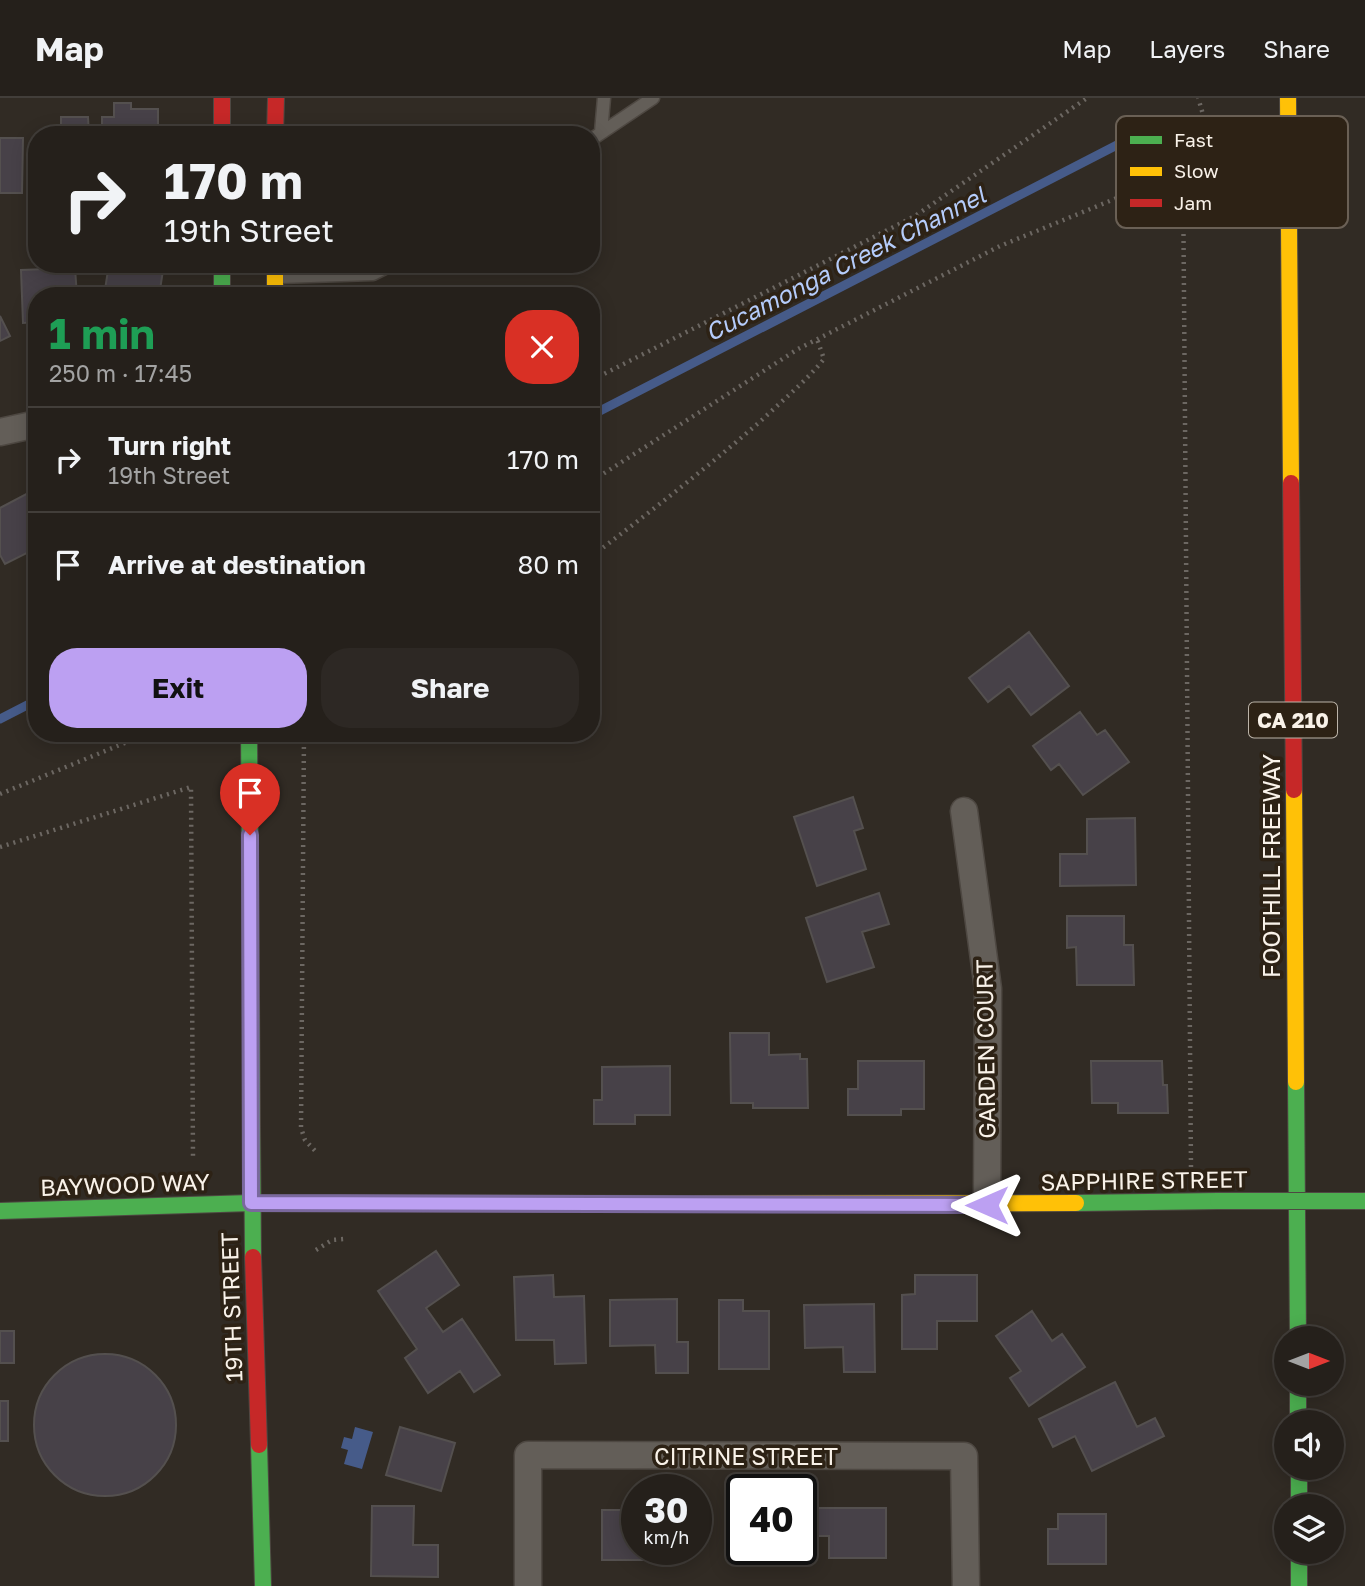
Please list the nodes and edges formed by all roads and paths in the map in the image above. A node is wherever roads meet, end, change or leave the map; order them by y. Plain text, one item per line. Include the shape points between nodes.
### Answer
1 (222, 98) edge
2 (276, 98) edge
3 (604, 98) edge
4 (653, 98) edge
5 (1087, 98) edge
6 (1198, 98) edge
7 (1204, 116) edge
8 (222, 126) edge
9 (275, 126) edge
10 (598, 126) edge
11 (600, 133) edge
12 (1116, 199) edge
13 (1184, 228) edge
14 (1289, 228) edge
15 (340, 273) edge
16 (375, 273) edge
17 (817, 339) junction
18 (600, 376) edge
19 (28, 426) edge
20 (0, 432) edge
21 (600, 476) edge
22 (600, 550) edge
23 (127, 742) edge
24 (249, 742) edge
25 (304, 742) edge
26 (0, 794) edge
27 (964, 811) dead end
28 (0, 847) edge
29 (318, 1154) dead end
30 (193, 1159) dead end
31 (1200, 1169) dead end
32 (1365, 1201) edge
33 (251, 1203) junction
34 (987, 1205) junction
35 (0, 1210) edge
36 (1297, 1326) edge
37 (1299, 1564) edge
38 (263, 1586) edge
39 (528, 1586) edge
40 (966, 1586) edge
41 (1300, 1586) edge

1 - 8 main road
2 - 9 main road
3 - 10 lane
4 - 11 lane
5 - 18 path via 915,216
6 - 7 path
12 - 17 path via 1000,246
13 - 31 path via 1191,1169
14 - 36 main road, FOOTHILL FREEWAY / CA 210
15 - 16 lane
17 - 21 path
17 - 22 path via 824,359 810,377 674,494
19 - 20 street
23 - 26 path
24 - 33 main road, 19TH STREET
25 - 29 path via 301,1128
27 - 34 street, GARDEN COURT via 988,989
28 - 30 path via 191,787
32 - 34 main road, SAPPHIRE STREET, bridge
33 - 34 main road, SAPPHIRE STREET
33 - 35 main road, BAYWOOD WAY
33 - 38 main road, 19TH STREET
37 - 41 main road
39 - 40 street, CITRINE STREET via 528,1455 964,1457

